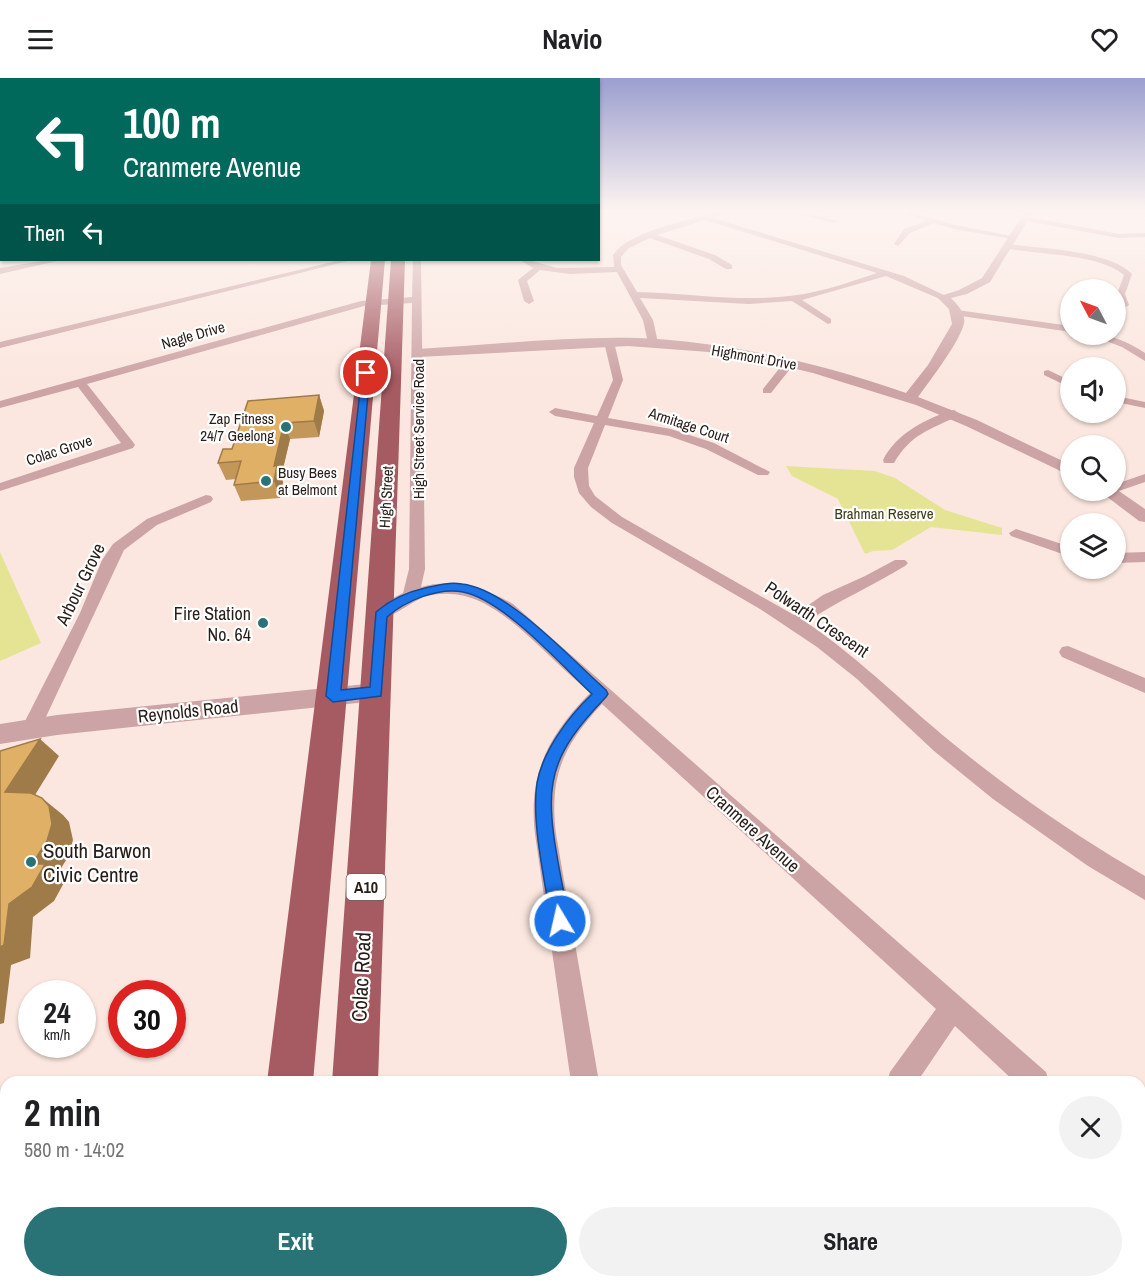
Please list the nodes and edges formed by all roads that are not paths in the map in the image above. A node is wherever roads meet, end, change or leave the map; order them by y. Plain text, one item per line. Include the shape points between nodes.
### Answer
1 (24, 266) edge
2 (322, 266) edge
3 (377, 266) edge
4 (398, 266) edge
5 (417, 266) edge
6 (619, 266) edge
7 (864, 266) edge
8 (995, 266) edge
9 (1118, 266) edge
10 (539, 267) joint
11 (620, 270) junction
12 (0, 271) edge
13 (886, 273) junction
14 (1126, 280) edge
15 (635, 295) junction
16 (943, 297) junction
17 (794, 298) junction
18 (416, 300) junction
19 (396, 301) junction
20 (529, 301) dead end
21 (373, 302) junction
22 (957, 313) junction
23 (828, 321) dead end
24 (1060, 327) edge
25 (609, 342) junction
26 (653, 343) junction
27 (0, 345) edge
28 (1126, 345) edge
29 (418, 353) junction
30 (1145, 358) edge
31 (790, 362) junction
32 (1048, 373) dead end
33 (1060, 379) edge
34 (81, 383) junction
35 (767, 391) dead end
36 (910, 397) junction
37 (1126, 401) edge
38 (0, 405) edge
39 (1145, 405) edge
40 (555, 412) dead end
41 (954, 414) junction
42 (602, 419) junction
43 (889, 460) dead end
44 (1060, 466) edge
45 (763, 472) dead end
46 (1145, 477) edge
47 (1126, 484) edge
48 (0, 487) edge
49 (206, 499) dead end
50 (1122, 501) edge
51 (1145, 517) edge
52 (1016, 533) dead end
53 (1060, 548) edge
54 (1145, 557) edge
55 (1126, 558) edge
56 (900, 563) dead end
57 (417, 569) junction
58 (464, 588) junction
59 (410, 598) junction
60 (380, 615) junction
61 (793, 623) junction
62 (1068, 652) dead end
63 (1145, 686) edge
64 (376, 692) junction
65 (601, 694) junction
66 (333, 696) junction
67 (31, 729) junction
68 (0, 734) edge
69 (1145, 889) edge
70 (952, 1008) junction
71 (291, 1076) edge
72 (355, 1076) edge
73 (584, 1076) edge
74 (904, 1076) edge
75 (1029, 1076) edge

1 - 12 street
2 - 27 street
3 - 21 highway, High Street
4 - 19 highway, High Street / A10
5 - 18 street, High Street Service Road
6 - 11 street
7 - 13 street
8 - 16 street via 986,280
9 - 14 street via 1128,274
10 - 11 street
10 - 20 street via 522,280
11 - 15 street
13 - 16 street
13 - 17 street
15 - 17 street via 742,301
15 - 26 street via 648,320
16 - 22 street
17 - 23 street
18 - 19 street
18 - 29 street, High Street Service Road
19 - 21 street, Nagle Drive
19 - 60 highway, High Street / A10
21 - 34 street, Nagle Drive
21 - 66 highway, High Street
22 - 24 street
22 - 36 street via 958,324 946,346
25 - 26 street, Highmont Drive
25 - 29 street, Highmont Drive
25 - 42 street, Polwarth Crescent via 618,380
26 - 31 street, Highmont Drive
28 - 30 street
29 - 57 street, High Street Service Road
31 - 35 street
31 - 36 street, Highmont Drive
32 - 33 street
34 - 38 street, Nagle Drive
34 - 48 street, Colac Grove via 129,445
36 - 41 street, Highmont Drive
37 - 39 street
40 - 42 street, Armitage Court
41 - 43 street via 893,448
41 - 44 street, Highmont Drive
42 - 45 street, Armitage Court via 691,439
42 - 61 street, Polwarth Crescent via 579,479 588,498 617,520
46 - 47 street
49 - 67 street, Arbour Grove via 152,522 118,547
50 - 51 street
52 - 53 street
54 - 55 street
56 - 61 street
57 - 58 street, Cranmere Avenue
57 - 59 street, High Street Service Road
58 - 59 street, Cranmere Avenue via 441,588
58 - 65 street, Cranmere Avenue via 507,608
59 - 60 street, Cranmere Avenue
60 - 64 highway, High Street / A10
61 - 69 street, Polwarth Crescent via 850,663 999,791
62 - 63 street
64 - 66 street, Reynolds Road
64 - 72 highway, Colac Road / A10
65 - 70 street, Cranmere Avenue
65 - 73 street via 562,740 545,781 544,800
66 - 67 street, Reynolds Road
66 - 71 highway
67 - 68 street, Reynolds Road
70 - 74 street
70 - 75 street, Cranmere Avenue

